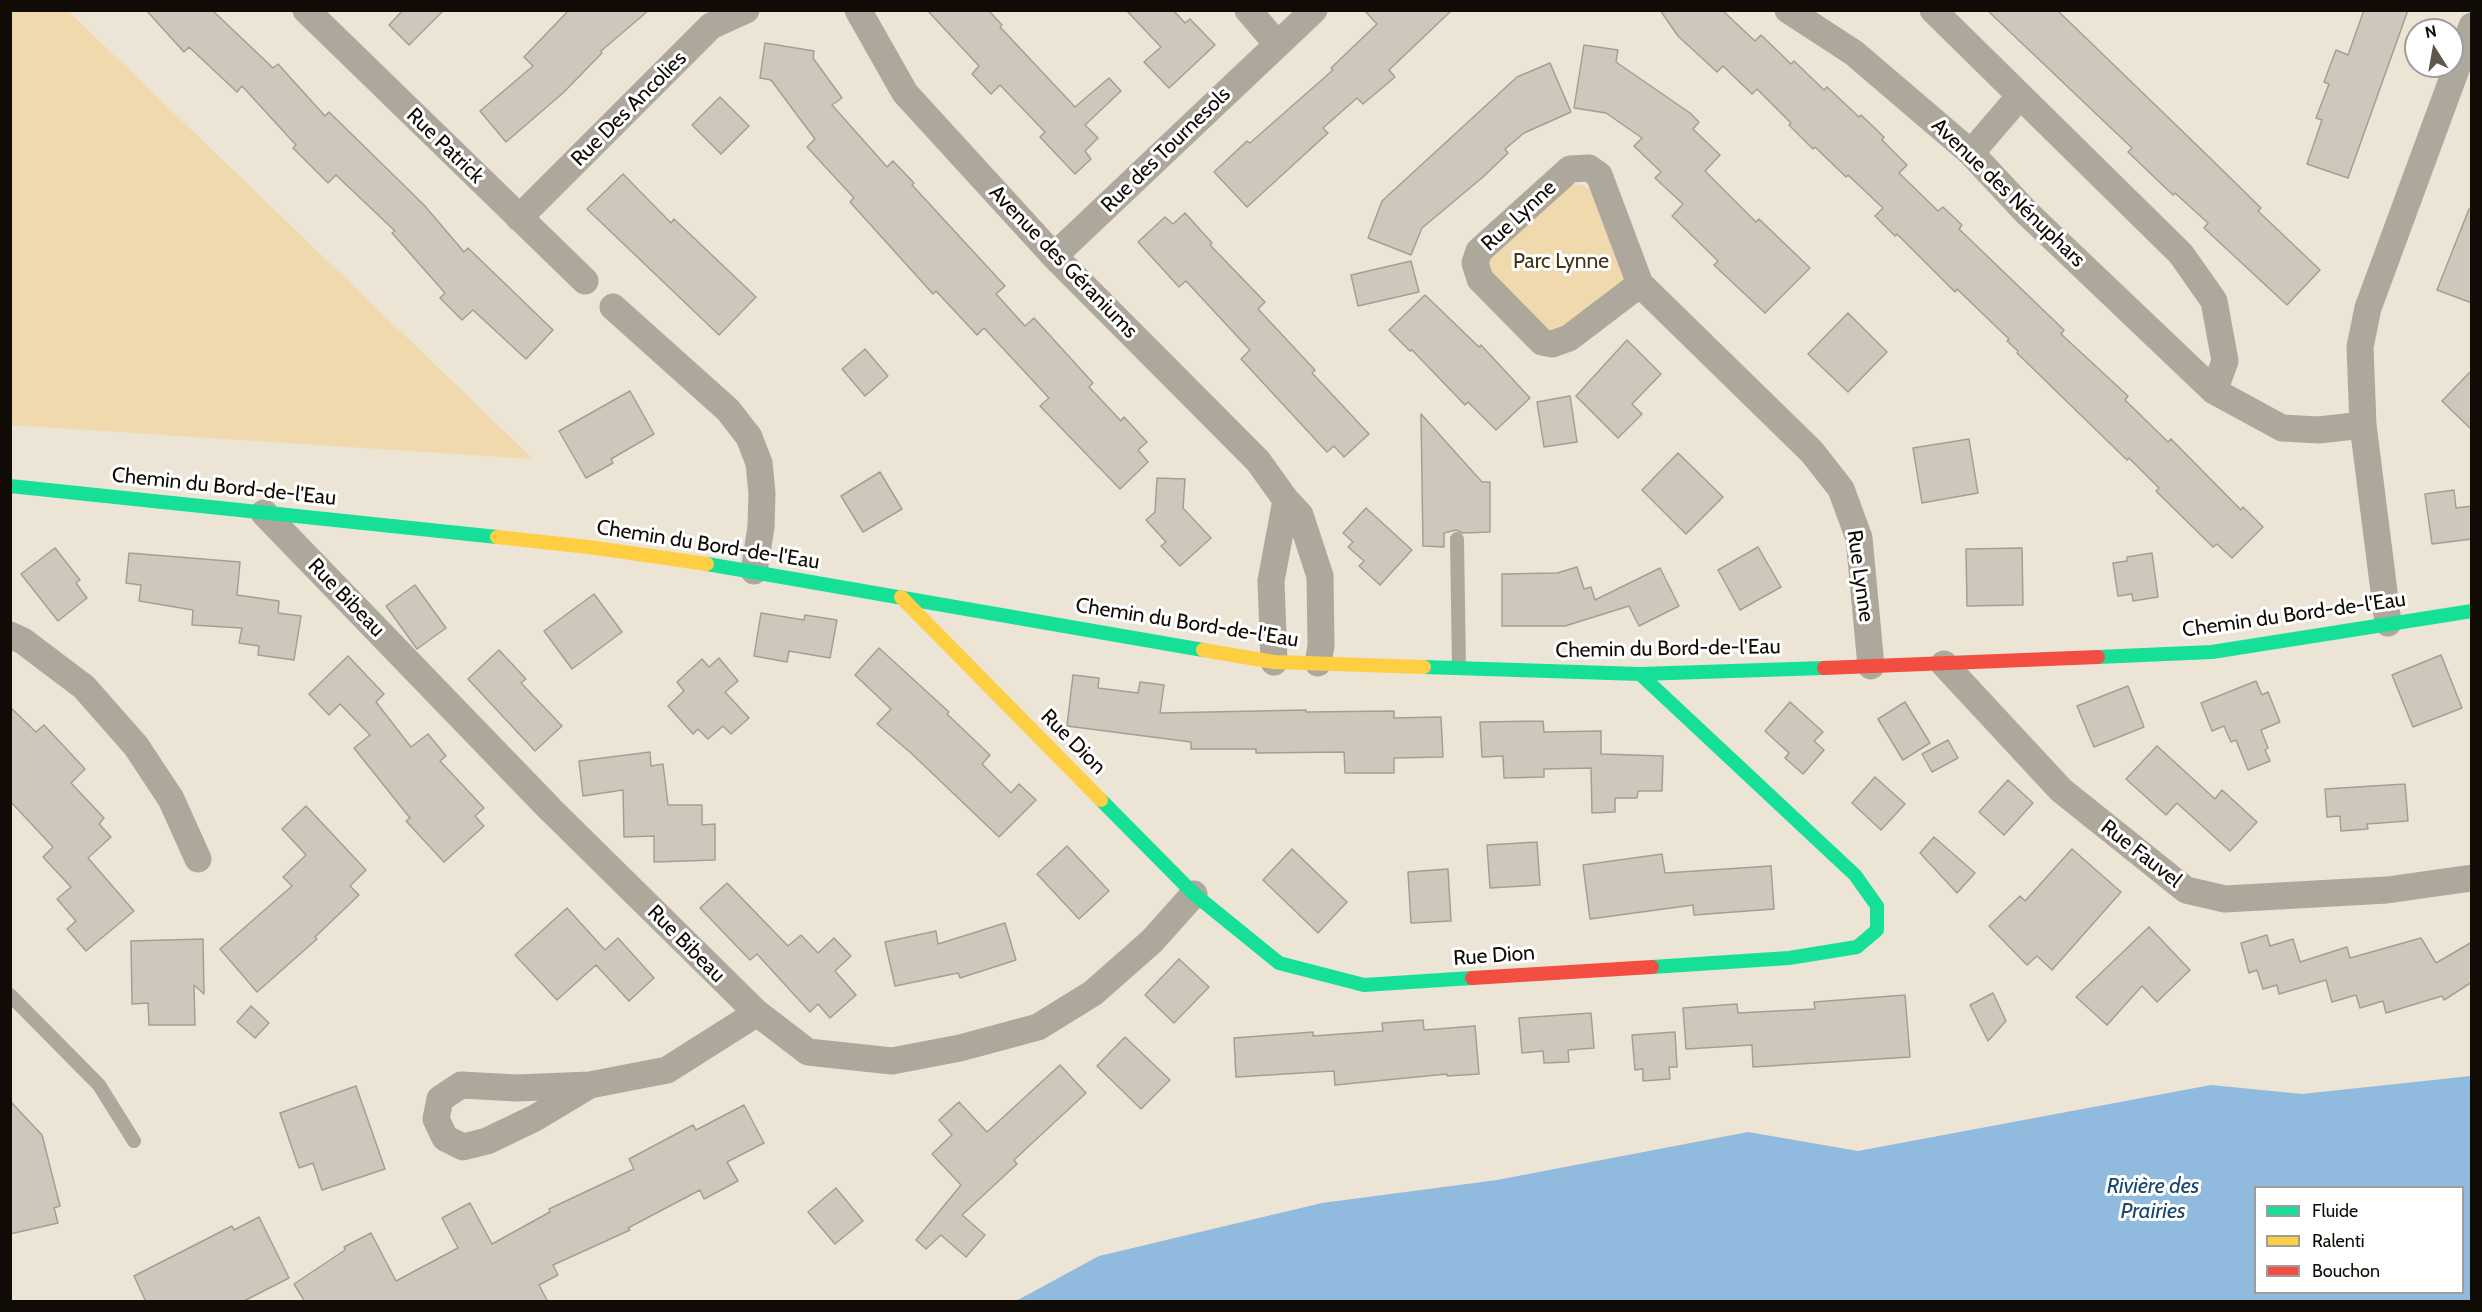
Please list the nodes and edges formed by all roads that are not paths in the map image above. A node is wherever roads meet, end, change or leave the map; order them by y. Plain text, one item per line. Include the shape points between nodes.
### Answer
1 (306, 10) edge
2 (746, 10) edge
3 (858, 10) edge
4 (1248, 10) edge
5 (1314, 10) edge
6 (1788, 10) edge
7 (1932, 10) edge
8 (2472, 26) edge
9 (1277, 44) junction
10 (2019, 97) junction
11 (1971, 153) junction
12 (519, 218) junction
13 (1054, 256) junction
14 (585, 281) dead end
15 (1640, 284) junction
16 (613, 307) dead end
17 (2214, 391) junction
18 (2363, 425) junction
19 (10, 486) edge
20 (1286, 500) junction
21 (264, 513) junction
22 (1457, 539) dead end
23 (754, 572) junction
24 (901, 597) junction
25 (2472, 611) edge
26 (2388, 622) junction
27 (10, 635) edge
28 (1274, 662) junction
29 (1318, 663) junction
30 (1944, 664) junction
31 (1871, 666) junction
32 (1459, 668) junction
33 (1640, 674) junction
34 (198, 859) dead end
35 (2472, 879) edge
36 (1194, 894) junction
37 (10, 995) edge
38 (757, 1013) junction
39 (590, 1085) junction
40 (134, 1141) dead end

1 - 12 street, Rue Patrick
2 - 12 street, Rue Des Ancolies via 711,26
3 - 13 street, Avenue des Géraniums via 906,93
4 - 9 street
5 - 9 street, Rue des Tournesols
6 - 11 street, Avenue des Nénuphars via 1854,52
7 - 10 street
8 - 18 street via 2368,308 2360,347
9 - 13 street, Rue des Tournesols
10 - 11 street
10 - 17 street via 2181,254 2214,301 2225,361
11 - 17 street, Avenue des Nénuphars via 2027,213
12 - 14 street, Rue Patrick
13 - 20 street, Avenue des Géraniums via 1258,461
15 - 15 street, Rue Lynne via 1599,176 1589,168 1570,169 1479,251 1475,263 1480,279 1542,342 1552,344 1569,338
15 - 31 street, Rue Lynne via 1812,452 1841,489 1859,538
16 - 23 street via 728,410 749,437 759,463 762,493
17 - 18 street, Avenue des Nénuphars via 2282,428 2319,430
18 - 26 street
19 - 21 street, Chemin du Bord-de-l'Eau
20 - 28 street via 1271,581
20 - 29 street, Avenue des Géraniums via 1300,515 1320,576
21 - 23 street, Chemin du Bord-de-l'Eau via 589,547
21 - 38 street, Rue Bibeau via 550,809
22 - 32 lane
23 - 24 street, Chemin du Bord-de-l'Eau
24 - 28 street, Chemin du Bord-de-l'Eau
24 - 36 street, Rue Dion
25 - 26 street, Chemin du Bord-de-l'Eau
26 - 30 street, Chemin du Bord-de-l'Eau via 2212,652
27 - 34 street via 84,687 136,746 171,799
28 - 29 street, Chemin du Bord-de-l'Eau
29 - 32 street, Chemin du Bord-de-l'Eau
30 - 31 street, Chemin du Bord-de-l'Eau
30 - 35 street, Rue Fauvel via 2061,790 2186,890 2225,899 2387,890
31 - 33 street, Chemin du Bord-de-l'Eau
32 - 33 street, Chemin du Bord-de-l'Eau
33 - 36 street, Rue Dion via 1855,875 1877,906 1877,930 1857,947 1789,958 1364,985 1279,963
36 - 38 street, Rue Bibeau via 1152,941 1093,993 1038,1027 892,1061 808,1052
37 - 40 lane via 99,1085
38 - 39 street via 667,1071
39 - 39 street via 461,1085 440,1100 436,1119 445,1138 463,1147 487,1141 535,1118

